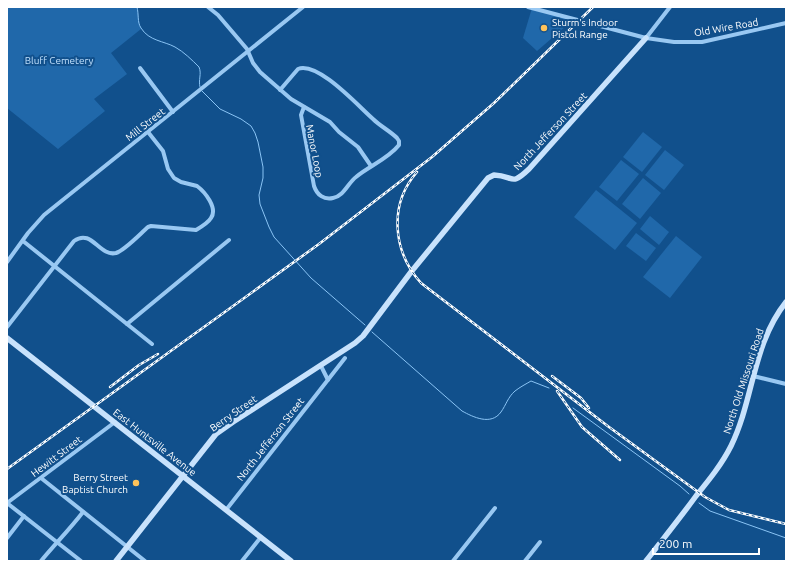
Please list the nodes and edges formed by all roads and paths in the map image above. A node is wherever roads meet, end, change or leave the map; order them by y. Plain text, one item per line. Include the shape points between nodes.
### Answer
1 (208, 7) edge
2 (303, 7) edge
3 (528, 7) edge
4 (670, 7) edge
5 (786, 23) edge
6 (646, 38) junction
7 (248, 52) junction
8 (140, 68) dead end
9 (280, 90) junction
10 (304, 107) junction
11 (173, 112) junction
12 (148, 132) junction
13 (371, 166) junction
14 (229, 240) dead end
15 (22, 241) junction
16 (7, 262) edge
17 (55, 266) junction
18 (786, 302) edge
19 (127, 324) junction
20 (370, 326) joint
21 (7, 327) edge
22 (7, 338) edge
23 (152, 344) dead end
24 (345, 358) dead end
25 (321, 366) junction
26 (753, 376) junction
27 (328, 380) junction
28 (786, 384) edge
29 (115, 422) junction
30 (182, 475) junction
31 (41, 478) junction
32 (7, 503) edge
33 (495, 508) dead end
34 (226, 510) junction
35 (83, 512) junction
36 (24, 516) junction
37 (261, 537) junction
38 (7, 538) edge
39 (57, 542) junction
40 (540, 542) dead end
41 (127, 547) junction
42 (42, 561) edge
43 (81, 561) edge
44 (116, 561) edge
45 (145, 561) edge
46 (242, 561) edge
47 (291, 561) edge
48 (453, 561) edge
49 (525, 561) edge
50 (646, 561) edge

1 - 7 street via 218,15
2 - 7 street, Mill Street
3 - 6 street, Old Wire Road
4 - 6 street
5 - 6 street, Old Wire Road via 702,42
6 - 20 street, North Jefferson Street via 521,176 513,180 494,175 488,178
7 - 9 street via 256,68
7 - 11 street, Mill Street
8 - 11 street
9 - 10 street
9 - 13 street, Manor Loop via 295,71 302,67 330,81 346,93 397,138 400,144
10 - 13 street via 330,122 358,147
10 - 13 street, Manor Loop via 301,116 314,186 318,194 329,199 337,197
11 - 12 street, Mill Street
12 - 15 street, Mill Street via 44,215
12 - 17 street via 163,151 168,170 174,178 197,186 208,198 213,207 211,218 196,230 148,227 121,250 113,253 82,237 74,241
14 - 19 street
15 - 16 street, Mill Street
15 - 17 street
17 - 19 street
17 - 21 street
18 - 26 street, North Old Missouri Road via 764,341
19 - 23 street
20 - 25 street, Berry Street via 355,343
22 - 29 street, East Huntsville Avenue
24 - 27 street, North Jefferson Street
25 - 27 street
25 - 30 street, Berry Street via 216,434
26 - 28 street
26 - 50 street, North Old Missouri Road via 736,434 724,458
27 - 34 street, North Jefferson Street
29 - 30 street, East Huntsville Avenue
29 - 31 street, Hewitt Street
30 - 34 street, East Huntsville Avenue
30 - 41 street, Berry Street
31 - 32 street, Hewitt Street
31 - 35 street
32 - 36 street
33 - 48 street
34 - 37 street, East Huntsville Avenue
35 - 39 street
35 - 41 street
36 - 38 street
36 - 39 street
37 - 46 street
37 - 47 street, East Huntsville Avenue
39 - 42 street
39 - 43 street
40 - 49 street
41 - 44 street, Berry Street
41 - 45 street

